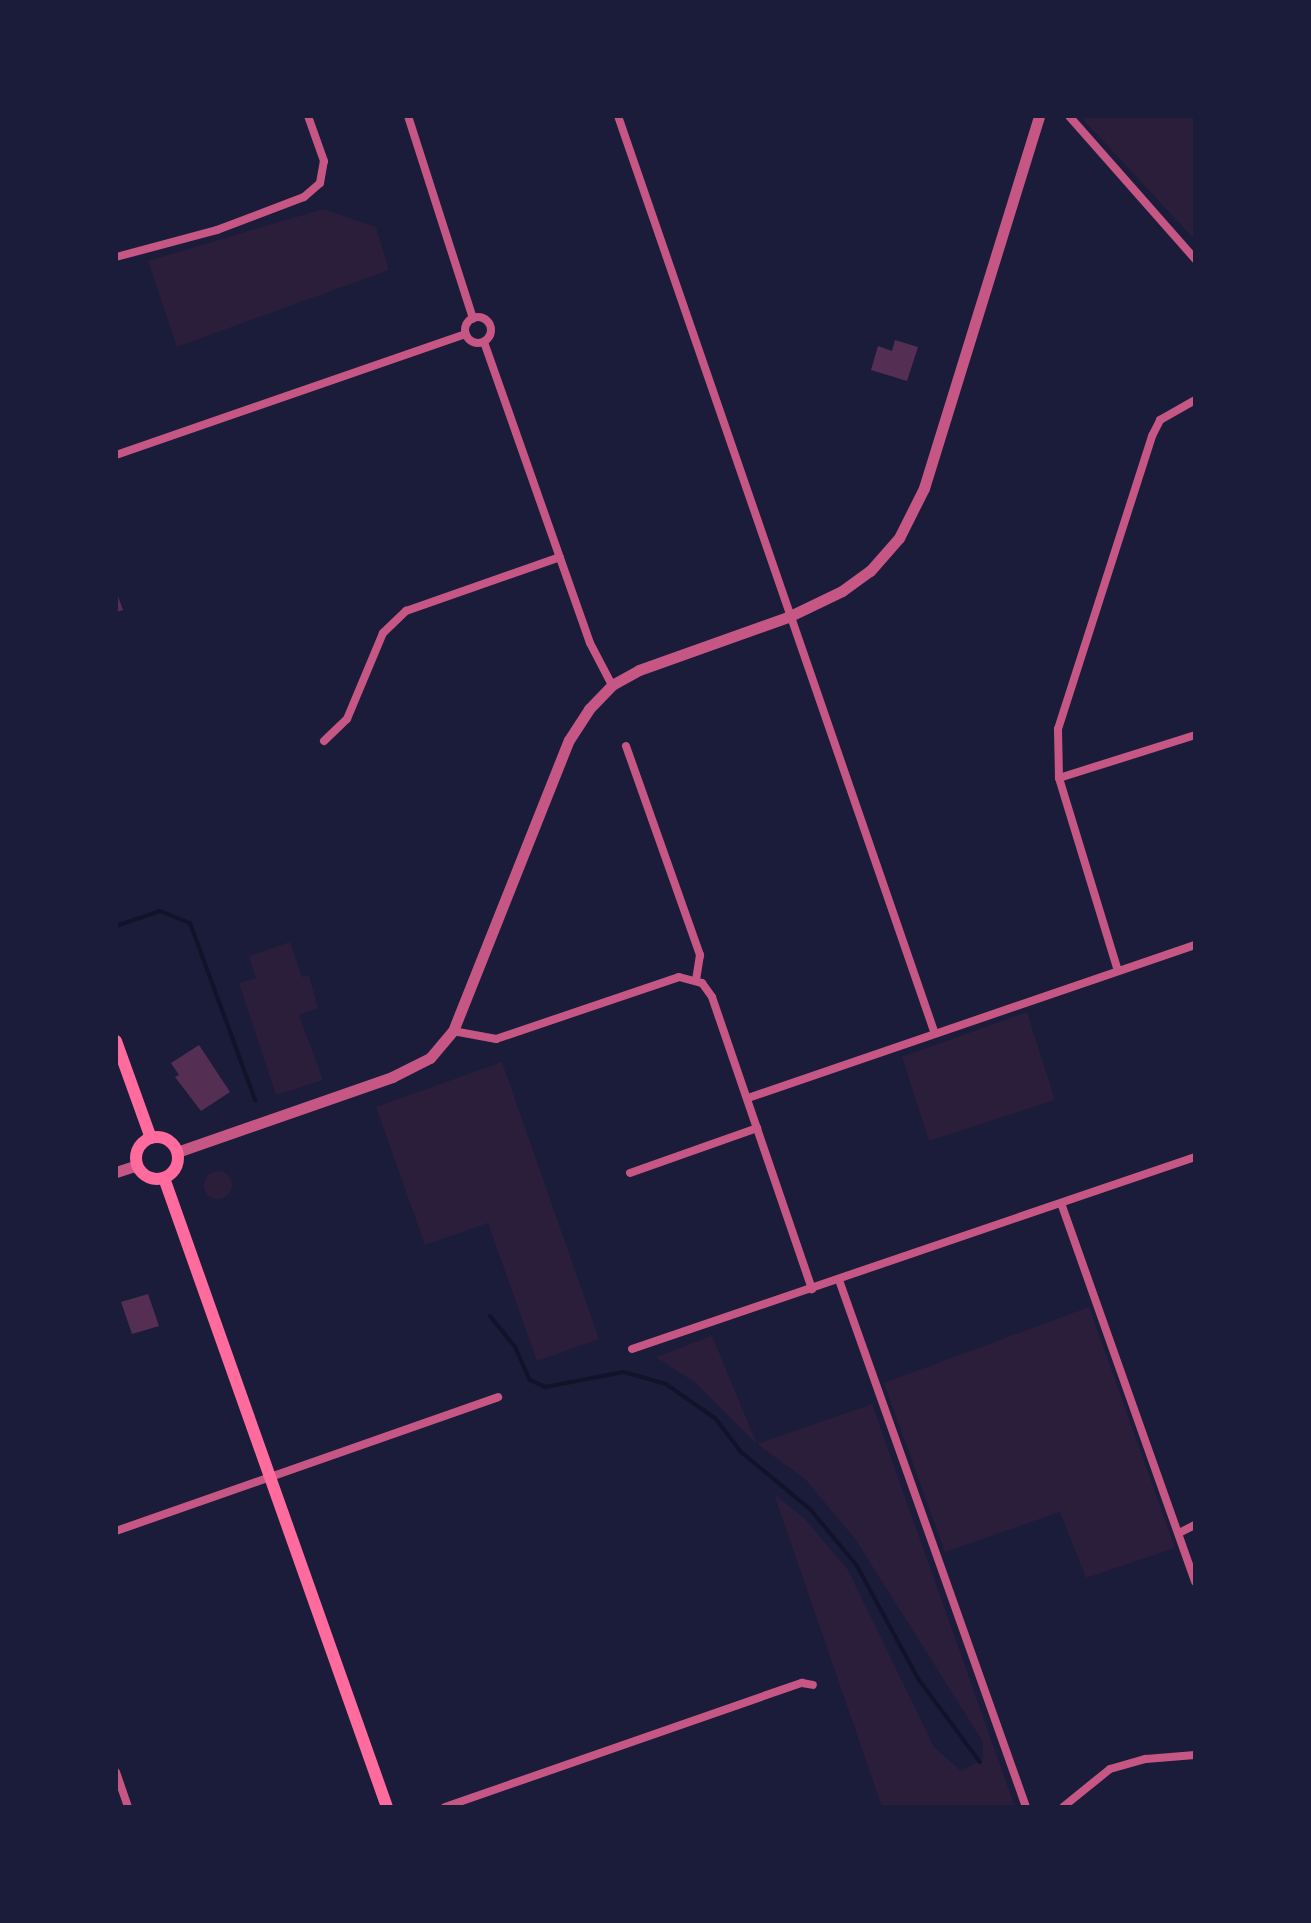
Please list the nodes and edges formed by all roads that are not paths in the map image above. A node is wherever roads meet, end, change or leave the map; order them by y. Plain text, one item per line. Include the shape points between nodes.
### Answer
1 (308, 116) edge
2 (408, 116) edge
3 (618, 116) edge
4 (1039, 116) edge
5 (1069, 116) edge
6 (116, 257) edge
7 (1195, 259) edge
8 (473, 319) junction
9 (466, 334) junction
10 (484, 342) junction
11 (1195, 400) edge
12 (116, 455) edge
13 (560, 557) junction
14 (788, 617) junction
15 (612, 685) junction
16 (1195, 735) edge
17 (324, 741) dead end
18 (626, 746) dead end
19 (1059, 778) junction
20 (1195, 945) edge
21 (1118, 971) junction
22 (696, 980) junction
23 (453, 1031) junction
24 (935, 1034) junction
25 (116, 1041) edge
26 (748, 1098) junction
27 (757, 1128) junction
28 (151, 1138) junction
29 (177, 1152) junction
30 (1195, 1157) edge
31 (137, 1165) junction
32 (116, 1172) edge
33 (630, 1173) dead end
34 (164, 1178) junction
35 (1061, 1203) junction
36 (839, 1280) junction
37 (812, 1289) junction
38 (632, 1349) dead end
39 (498, 1397) dead end
40 (272, 1476) junction
41 (1195, 1525) edge
42 (116, 1531) edge
43 (1179, 1533) junction
44 (1195, 1582) edge
45 (813, 1685) dead end
46 (1195, 1755) edge
47 (116, 1772) edge
48 (128, 1807) edge
49 (387, 1807) edge
50 (445, 1807) edge
51 (1026, 1807) edge
52 (1063, 1807) edge

1 - 6 street via 324,161 320,183 304,197 217,230
2 - 8 street
3 - 14 street
4 - 14 street via 917,501 899,538 870,571
5 - 7 street
8 - 9 street
8 - 10 street via 489,323 490,335
9 - 10 street via 473,342
9 - 12 street
10 - 13 street
11 - 19 street via 1160,420 1152,436 1058,729
13 - 15 street via 594,655
13 - 17 street via 406,611 383,633 347,719
14 - 15 street via 669,657
14 - 24 street
15 - 23 street via 569,740
16 - 19 street
18 - 22 street via 700,955
19 - 21 street
20 - 21 street
21 - 24 street
22 - 23 street via 679,977 496,1039
22 - 26 street via 712,997
23 - 29 street via 412,1069
24 - 26 street
25 - 28 main road
26 - 27 street
27 - 33 street
27 - 37 street
28 - 29 main road via 164,1138
28 - 31 main road via 137,1152
29 - 34 main road via 177,1164
30 - 35 street
31 - 32 street
31 - 34 main road via 151,1179
34 - 40 main road
35 - 36 street
35 - 43 street
36 - 37 street
36 - 51 street
37 - 38 street
39 - 40 street
40 - 42 street
40 - 49 main road
41 - 43 street
43 - 44 street
45 - 50 street via 788,1687
46 - 52 street via 1146,1759 1110,1769
47 - 48 street

